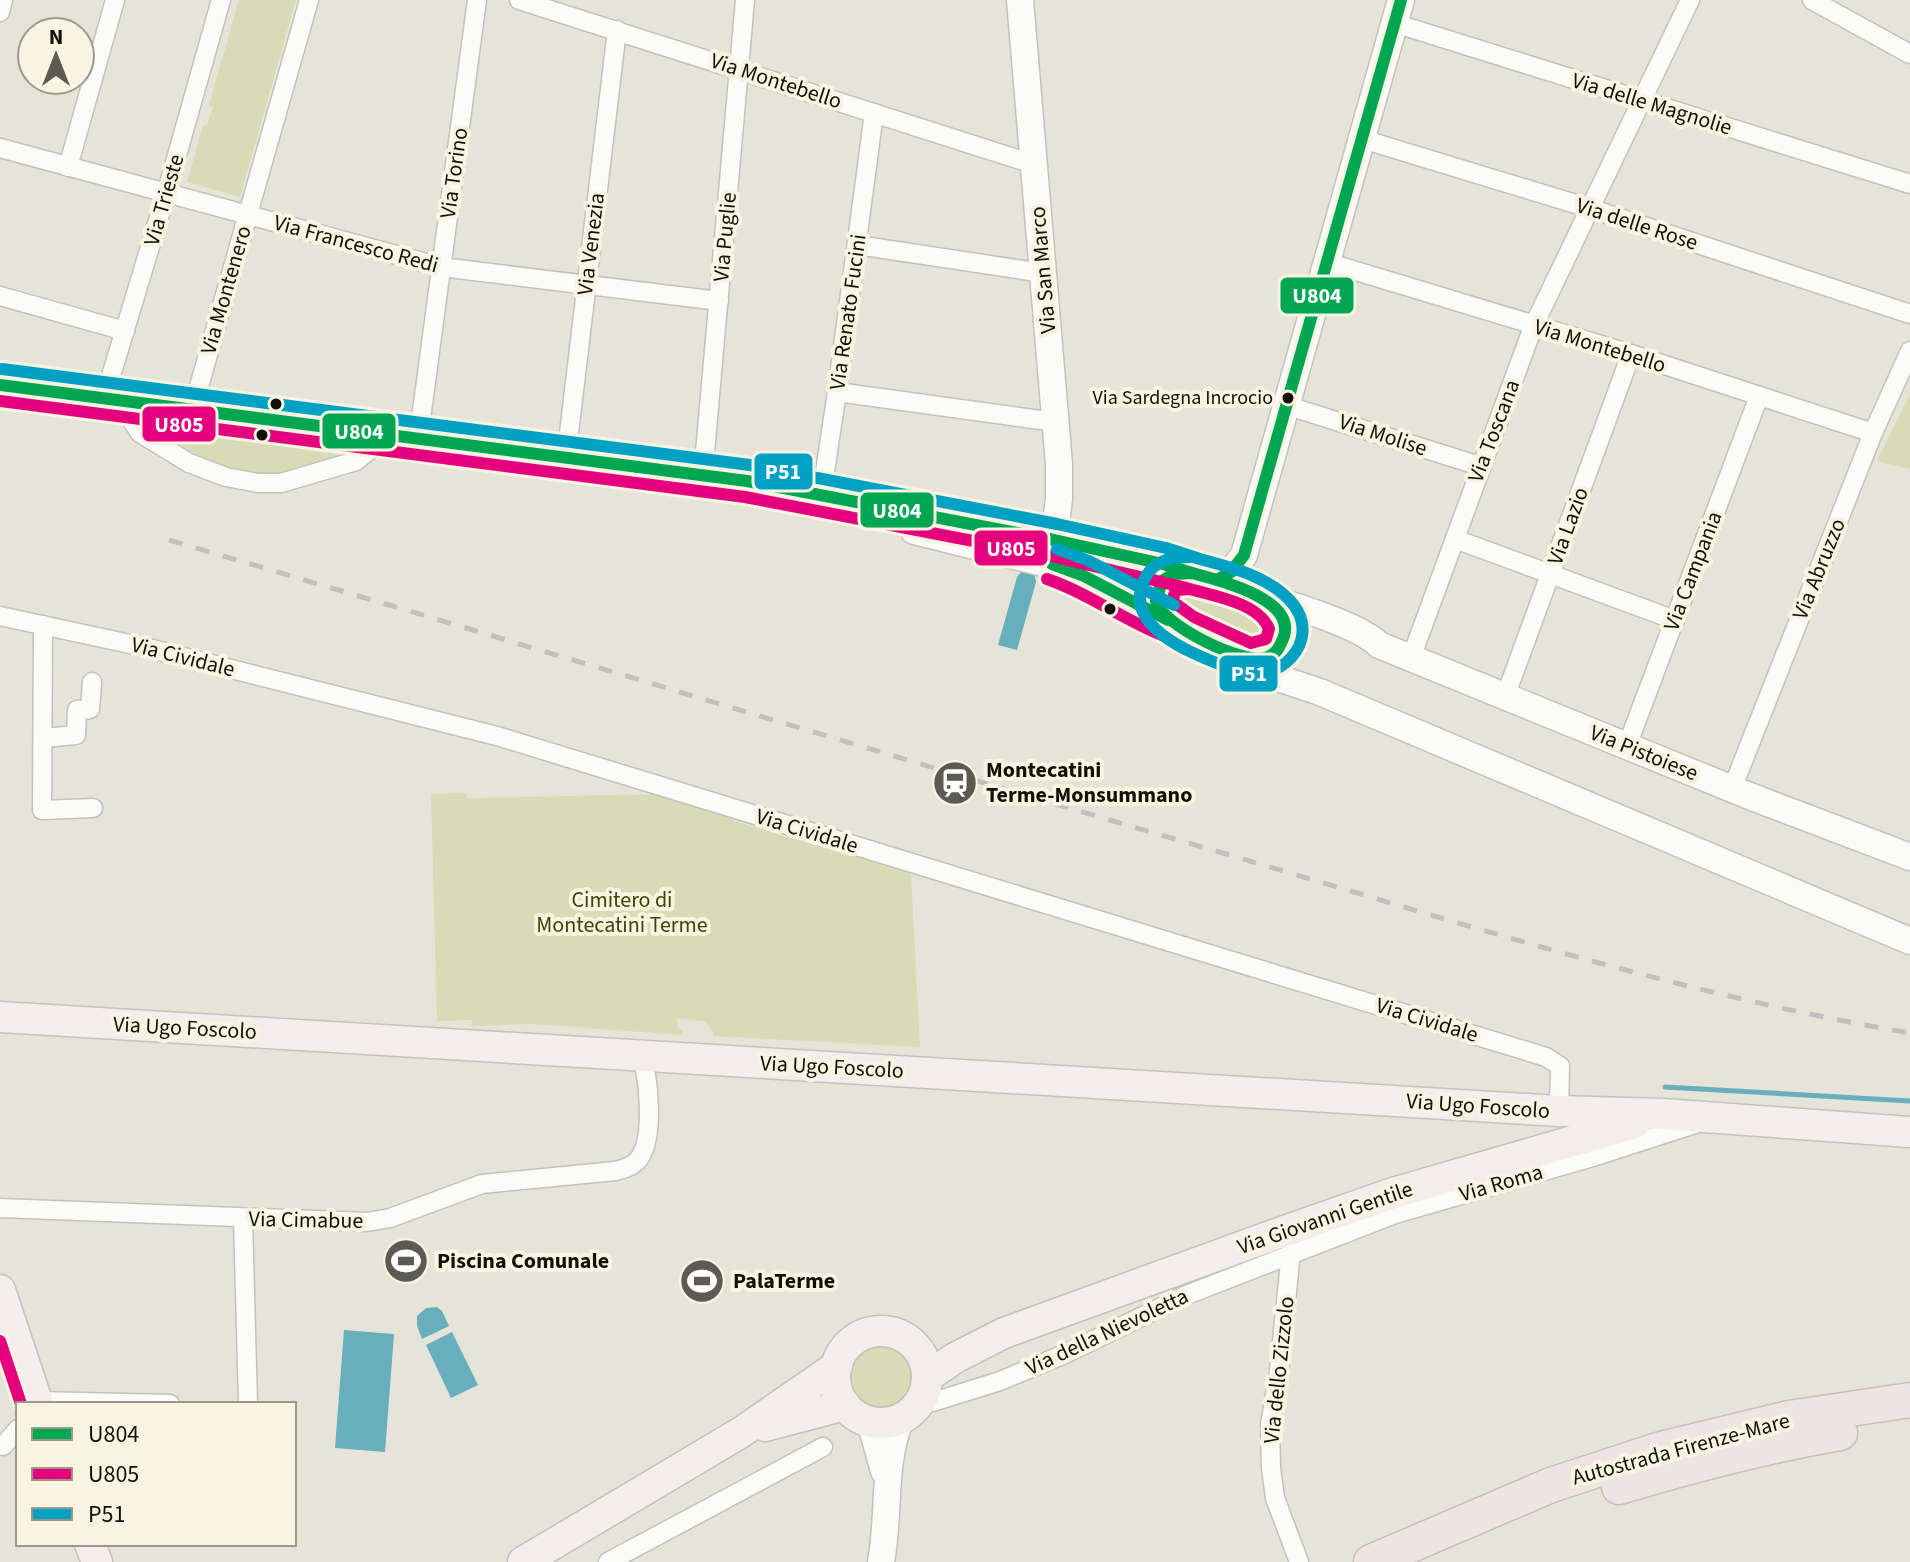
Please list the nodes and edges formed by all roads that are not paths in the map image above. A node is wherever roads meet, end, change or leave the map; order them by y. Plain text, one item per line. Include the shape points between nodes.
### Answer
1 (3, 0) edge
2 (115, 0) edge
3 (221, 0) edge
4 (309, 0) edge
5 (477, 0) edge
6 (519, 0) edge
7 (745, 0) edge
8 (1020, 0) edge
9 (1690, 0) edge
10 (1812, 0) edge
11 (0, 12) edge
12 (1398, 12) edge
13 (617, 30) junction
14 (1910, 54) edge
15 (739, 70) junction
16 (1642, 101) junction
17 (874, 113) junction
18 (1362, 139) junction
19 (0, 148) edge
20 (1033, 164) junction
21 (68, 167) junction
22 (1910, 184) edge
23 (166, 194) junction
24 (1589, 208) junction
25 (247, 216) junction
26 (857, 245) junction
27 (1326, 262) junction
28 (441, 267) junction
29 (1043, 273) junction
30 (586, 283) junction
31 (0, 296) edge
32 (719, 301) junction
33 (1910, 314) edge
34 (1533, 327) junction
35 (125, 331) junction
36 (1910, 351) edge
37 (1631, 354) junction
38 (0, 385) edge
39 (837, 392) junction
40 (1759, 396) junction
41 (112, 400) junction
42 (1285, 405) junction
43 (192, 411) junction
44 (1055, 422) junction
45 (1873, 433) junction
46 (387, 436) junction
47 (418, 441) junction
48 (566, 458) junction
49 (1480, 466) junction
50 (712, 477) junction
51 (815, 500) junction
52 (1455, 539) junction
53 (1054, 540) junction
54 (1551, 574) junction
55 (1204, 577) junction
56 (0, 616) edge
57 (1168, 620) junction
58 (1675, 620) junction
59 (43, 625) junction
60 (1294, 633) junction
61 (1236, 655) junction
62 (1411, 658) junction
63 (92, 682) dead end
64 (1320, 692) junction
65 (1505, 697) junction
66 (43, 738) junction
67 (1627, 746) junction
68 (1732, 789) junction
69 (93, 808) dead end
70 (1910, 857) edge
71 (1910, 941) edge
72 (0, 1017) edge
73 (641, 1055) junction
74 (1516, 1109) junction
75 (1559, 1111) junction
76 (1663, 1114) junction
77 (1713, 1118) junction
78 (1910, 1132) edge
79 (1526, 1154) junction
80 (0, 1208) edge
81 (243, 1219) junction
82 (1291, 1252) junction
83 (0, 1290) edge
84 (991, 1338) junction
85 (911, 1343) junction
86 (837, 1366) junction
87 (916, 1399) junction
88 (1910, 1400) edge
89 (38, 1402) edge
90 (248, 1402) edge
91 (858, 1413) junction
92 (1910, 1423) edge
93 (16, 1431) edge
94 (740, 1433) junction
95 (0, 1445) edge
96 (823, 1447) dead end
97 (886, 1478) junction
98 (523, 1562) edge
99 (608, 1562) edge
100 (881, 1562) edge
101 (1299, 1562) edge
102 (1371, 1562) edge
103 (1429, 1562) edge

1 - 11 street
2 - 21 street
3 - 23 street, Via Trieste
4 - 25 street, Via Montenero
5 - 28 street, Via Torino
6 - 13 street, Via Montebello
7 - 15 street, Via Puglie
8 - 20 main road, Via San Marco
9 - 16 street, Via Toscana
10 - 14 street
12 - 16 street, Via delle Magnolie
12 - 18 main road
13 - 15 street, Via Montebello
13 - 30 street, Via Venezia
15 - 17 street, Via Montebello
15 - 32 street, Via Puglie
16 - 22 street, Via delle Magnolie
16 - 24 street, Via Toscana
17 - 20 street, Via Montebello
17 - 26 street, Via Renato Fucini
18 - 24 street, Via delle Rose
18 - 27 main road
19 - 21 street, Via Francesco Redi
20 - 29 main road, Via San Marco
21 - 23 street, Via Francesco Redi
23 - 25 street, Via Francesco Redi
23 - 35 street, Via Trieste
24 - 33 street, Via delle Rose
24 - 34 street, Via Toscana
25 - 28 street, Via Francesco Redi
25 - 43 street, Via Montenero
26 - 29 street
26 - 39 street, Via Renato Fucini
27 - 34 street, Via Montebello
27 - 42 main road
28 - 30 street, Via Francesco Redi
28 - 47 street, Via Torino
29 - 44 main road, Via San Marco
30 - 32 street, Via Francesco Redi
30 - 48 street, Via Venezia
31 - 35 street
32 - 50 street, Via Puglie
34 - 37 street, Via Montebello
34 - 49 street, Via Toscana
35 - 41 street, Via Trieste
36 - 45 street, Via Abruzzo
37 - 40 street, Via Montebello
37 - 54 street, Via Lazio
38 - 41 main road
39 - 44 street
39 - 51 street, Via Renato Fucini
40 - 45 street, Via Montebello
40 - 58 street, Via Campania
41 - 43 main road
41 - 46 street via 140,433 189,463 258,483 281,483 356,461
42 - 49 street, Via Molise
42 - 55 main road via 1244,555 1231,572
43 - 46 main road
44 - 53 main road, Via San Marco via 1059,499
45 - 68 street, Via Abruzzo
46 - 47 main road
47 - 48 main road
48 - 50 main road
49 - 52 street, Via Toscana
50 - 51 main road
51 - 53 main road
51 - 57 main road via 1058,566
52 - 54 street
52 - 62 street, Via Toscana
53 - 55 main road
54 - 58 street
54 - 65 street, Via Lazio
55 - 57 main road via 1174,574 1160,584 1156,604
55 - 60 main road via 1264,598 1280,613 1284,628
56 - 59 street, Via Cividale
57 - 61 main road
58 - 67 street, Via Campania
59 - 66 street
59 - 75 street, Via Cividale via 497,736 1555,1061 1561,1071
60 - 61 main road via 1274,654 1260,660
60 - 62 main road, Via Pistoiese via 1316,632 1379,645
60 - 64 main road via 1291,672
61 - 64 main road via 1275,677
62 - 65 main road, Via Pistoiese
63 - 66 street via 90,709 77,710 76,735
64 - 71 main road
65 - 67 main road, Via Pistoiese
66 - 69 street via 42,810
67 - 68 main road, Via Pistoiese
68 - 70 main road, Via Pistoiese
72 - 73 main road, Via Ugo Foscolo
73 - 74 main road, Via Ugo Foscolo
73 - 81 street, Via Cimabue via 649,1092 646,1140 639,1159 625,1168 482,1184 375,1221
74 - 75 main road, Via Ugo Foscolo
74 - 79 main road
75 - 76 main road, Via Ugo Foscolo
76 - 77 main road, Via Roma
76 - 79 main road, Via Giovanni Gentile
77 - 78 main road, Via Roma
77 - 82 street, Via Roma via 1395,1214
79 - 84 main road, Via Giovanni Gentile via 1393,1193
80 - 81 street, Via Cimabue
81 - 90 street
82 - 87 street, Via della Nievoletta via 1000,1381 933,1402
82 - 101 street, Via dello Zizzolo via 1270,1425 1273,1483
83 - 89 main road
84 - 85 main road
84 - 87 main road via 955,1358
85 - 86 main road via 884,1331 863,1335 846,1348
85 - 87 main road via 923,1358
86 - 91 main road via 836,1387
86 - 94 main road
87 - 91 main road via 885,1422
87 - 97 main road via 893,1438
88 - 102 highway, Autostrada Firenze-Mare via 1789,1418 1661,1449 1551,1485
91 - 94 main road
91 - 97 main road
92 - 103 highway, Autostrada Firenze-Mare via 1798,1440 1672,1471 1557,1507
93 - 95 street
94 - 98 main road
96 - 99 street
97 - 100 main road

